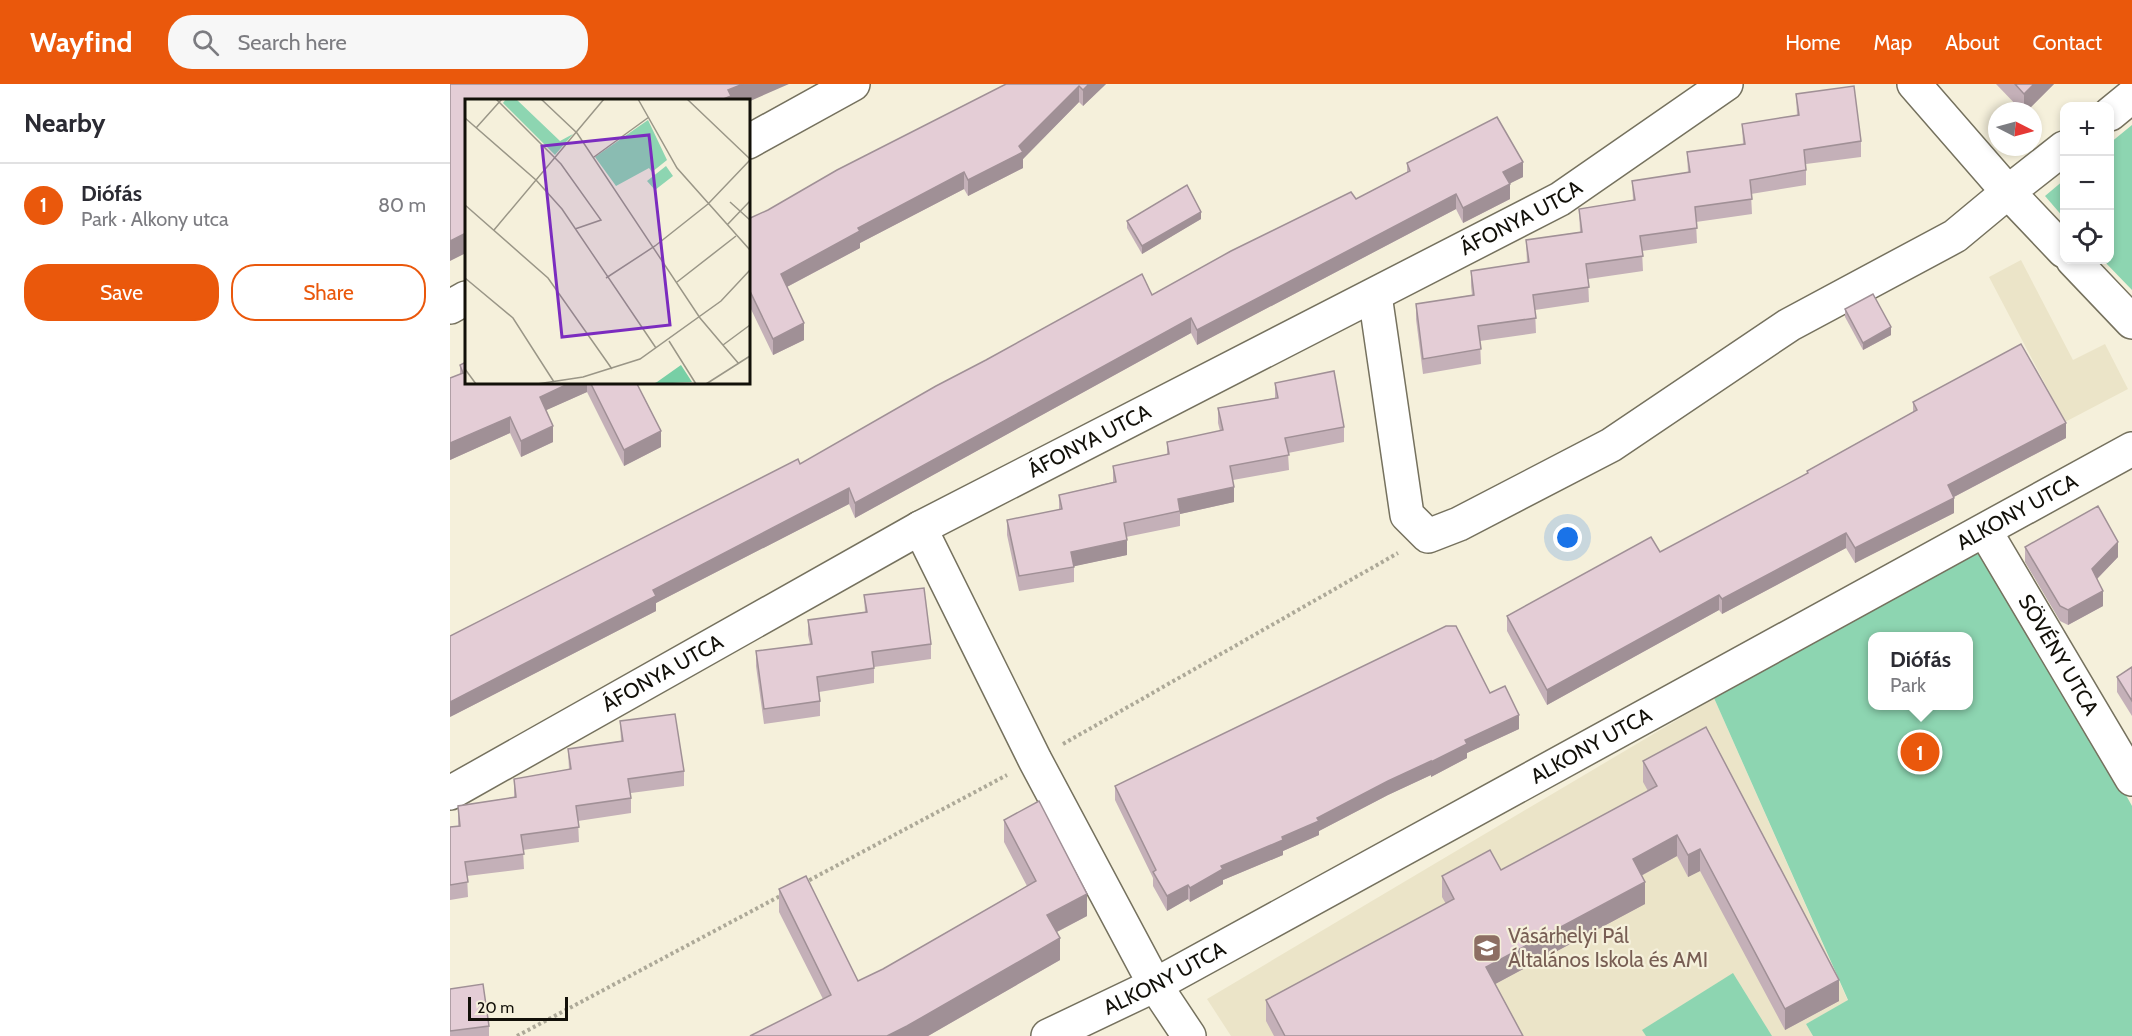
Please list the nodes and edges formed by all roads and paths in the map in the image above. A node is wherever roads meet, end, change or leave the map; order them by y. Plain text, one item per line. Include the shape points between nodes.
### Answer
1 (853, 84) edge
2 (1726, 84) edge
3 (1914, 84) edge
4 (2132, 96) edge
5 (2114, 110) edge
6 (750, 141) edge
7 (2060, 151) edge
8 (2008, 192) junction
9 (2060, 247) edge
10 (2077, 264) edge
11 (1375, 295) junction
12 (465, 299) edge
13 (450, 307) edge
14 (2132, 322) edge
15 (2132, 449) edge
16 (1418, 526) junction
17 (920, 528) junction
18 (1985, 531) junction
19 (1035, 760) junction
20 (2132, 779) edge
21 (450, 793) edge
22 (803, 884) edge
23 (792, 890) edge
24 (1155, 985) junction
25 (518, 1036) edge
26 (1048, 1036) edge
27 (1189, 1036) edge

1 - 6 street
2 - 11 street, ÁFONYA UTCA via 1560,199
3 - 8 street
4 - 5 street
7 - 8 street
8 - 9 street
8 - 16 street via 1955,236 1790,325 1611,445 1459,524
10 - 14 street
11 - 16 street
11 - 17 street, ÁFONYA UTCA
12 - 13 street
15 - 18 street, ALKONY UTCA
16 - 19 path
17 - 19 street
17 - 21 street, ÁFONYA UTCA
18 - 20 street, SÖVÉNY UTCA
18 - 24 street, ALKONY UTCA
19 - 22 path
19 - 24 street
23 - 25 path
24 - 26 street, ALKONY UTCA
24 - 27 street

